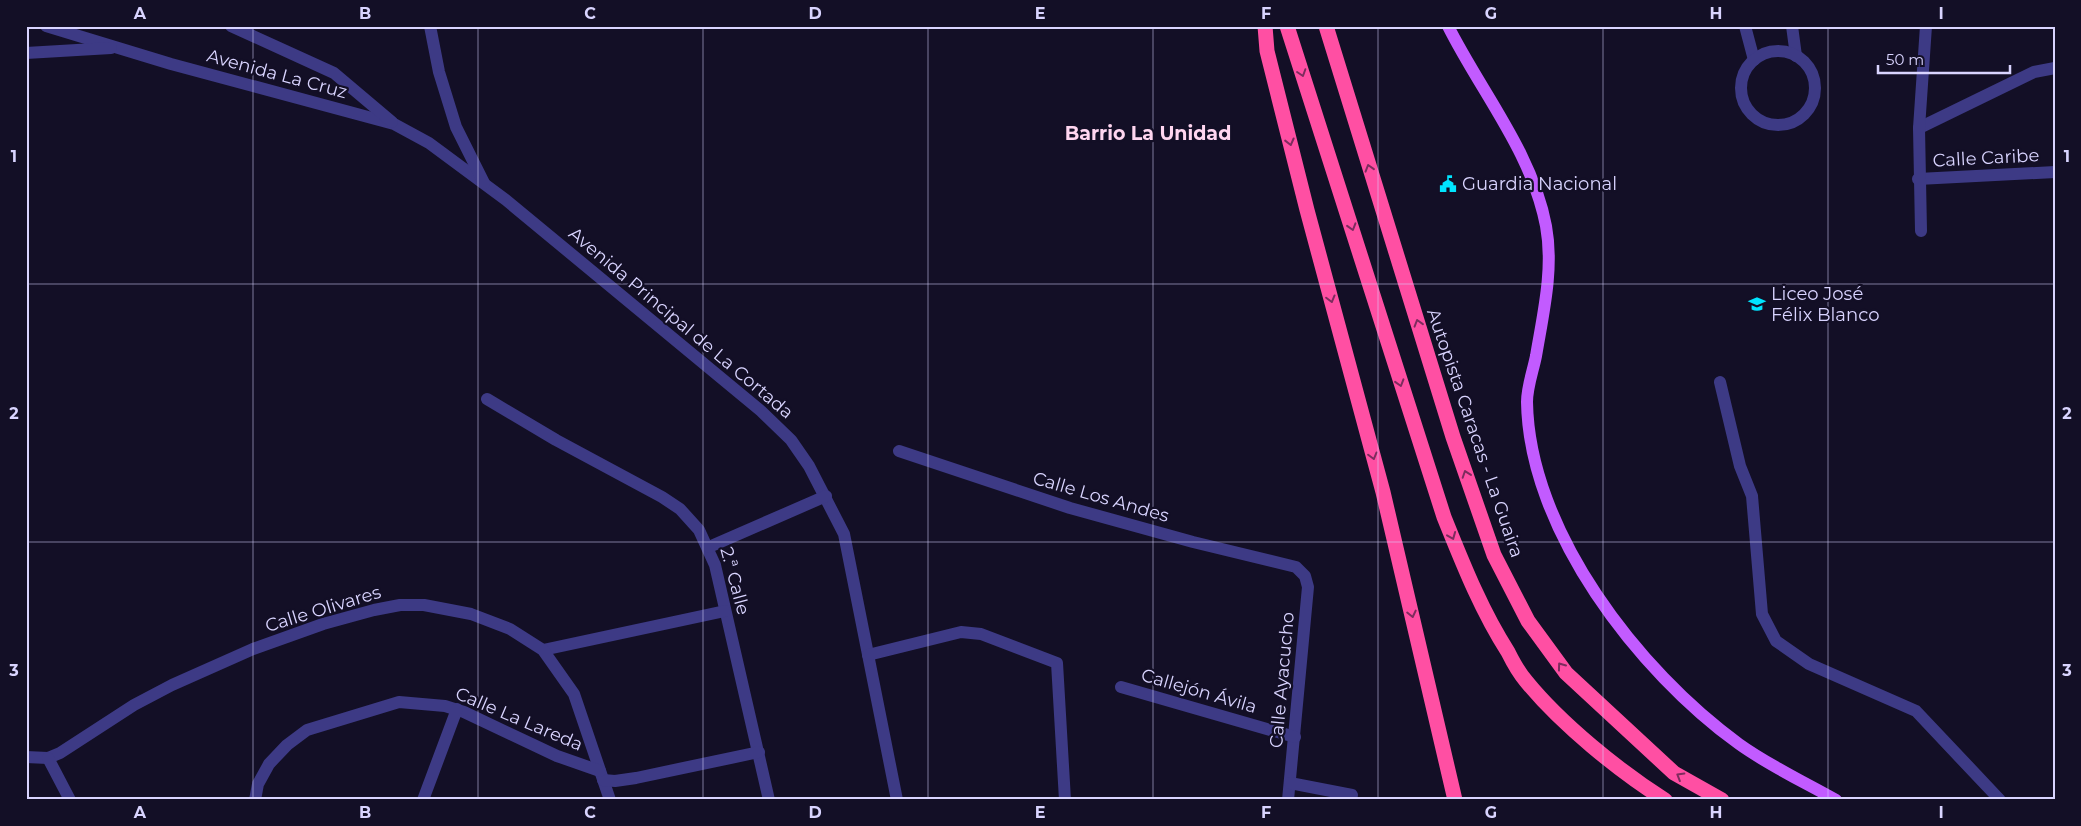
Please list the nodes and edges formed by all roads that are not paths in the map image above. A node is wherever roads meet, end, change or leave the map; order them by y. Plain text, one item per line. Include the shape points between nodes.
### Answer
1 (46, 26) edge
2 (231, 26) edge
3 (430, 26) edge
4 (1265, 26) edge
5 (1287, 26) edge
6 (1326, 26) edge
7 (1448, 26) edge
8 (1745, 26) edge
9 (1792, 26) edge
10 (1926, 26) edge
11 (120, 48) junction
12 (26, 53) edge
13 (1796, 56) junction
14 (1754, 60) junction
15 (2055, 68) edge
16 (394, 124) junction
17 (1919, 128) junction
18 (2055, 172) edge
19 (1918, 179) junction
20 (485, 185) junction
21 (1921, 230) dead end
22 (1720, 382) dead end
23 (487, 399) dead end
24 (899, 451) dead end
25 (826, 496) junction
26 (708, 547) junction
27 (1296, 567) joint
28 (725, 611) junction
29 (543, 650) junction
30 (868, 655) junction
31 (1121, 687) dead end
32 (457, 709) junction
33 (1295, 736) junction
34 (758, 752) junction
35 (26, 757) edge
36 (48, 758) junction
37 (602, 775) junction
38 (1290, 783) junction
39 (1352, 795) dead end
40 (70, 800) edge
41 (255, 800) edge
42 (423, 800) edge
43 (610, 800) edge
44 (769, 800) edge
45 (897, 800) edge
46 (1065, 800) edge
47 (1288, 800) edge
48 (1455, 800) edge
49 (1665, 800) edge
50 (1722, 800) edge
51 (1836, 800) edge
52 (2000, 800) edge

1 - 11 street, Avenida La Cruz
2 - 16 street via 334,73
3 - 20 street via 439,72 456,128
4 -> 48 highway via 1267,51 1383,492
5 -> 49 highway via 1444,517 1489,620 1525,680 1556,714 1624,771
50 -> 6 highway, Autopista Caracas - La Guaira via 1674,773 1566,673 1528,621 1494,555 1453,437
7 - 51 main road via 1528,169 1546,228 1550,268 1527,399 1530,439 1539,480 1580,568 1620,628 1696,710 1740,745
8 - 14 street
9 - 13 street
10 - 17 street
11 - 12 street
11 - 16 street, Avenida La Cruz
13 - 14 street via 1774,52
13 - 14 street via 1813,76 1813,102 1806,113 1785,125 1761,121 1744,104 1742,81
15 - 17 street via 2034,72
16 - 20 street, Avenida La Cruz via 429,144
17 - 19 street
18 - 19 street, Calle Caribe
19 - 21 street
20 - 25 street, Avenida Principal de La Cortada via 624,295 761,411 790,440
22 - 52 street via 1740,466 1752,496 1762,614 1776,641 1809,664 1916,711
23 - 26 street, 2.ª Calle via 662,497 699,530
24 - 27 street, Calle Los Andes via 1070,508
25 - 26 street
25 - 30 street, Avenida Principal de La Cortada via 844,534
26 - 28 street, 2.ª Calle
27 - 33 street, Calle Ayacucho via 1305,576 1308,587
28 - 29 street
28 - 34 street, 2.ª Calle
29 - 36 street, Calle Olivares via 510,629 471,614 424,605 374,610 252,649 172,685
29 - 37 street, Calle Olivares via 574,694
30 - 45 street, Avenida Principal de La Cortada
30 - 46 street via 960,632 981,634 1057,663
31 - 33 street, Callejón Ávila
32 - 37 street, Calle La Lareda
32 - 41 street, Calle La Lareda via 399,702 307,730 269,764 258,784
32 - 42 street
33 - 38 street, Calle Ayacucho
34 - 37 street via 636,778 615,781
34 - 44 street, 2.ª Calle
35 - 36 street
36 - 40 street
37 - 43 street, Calle Olivares
38 - 39 street
38 - 47 street, Calle Ayacucho

